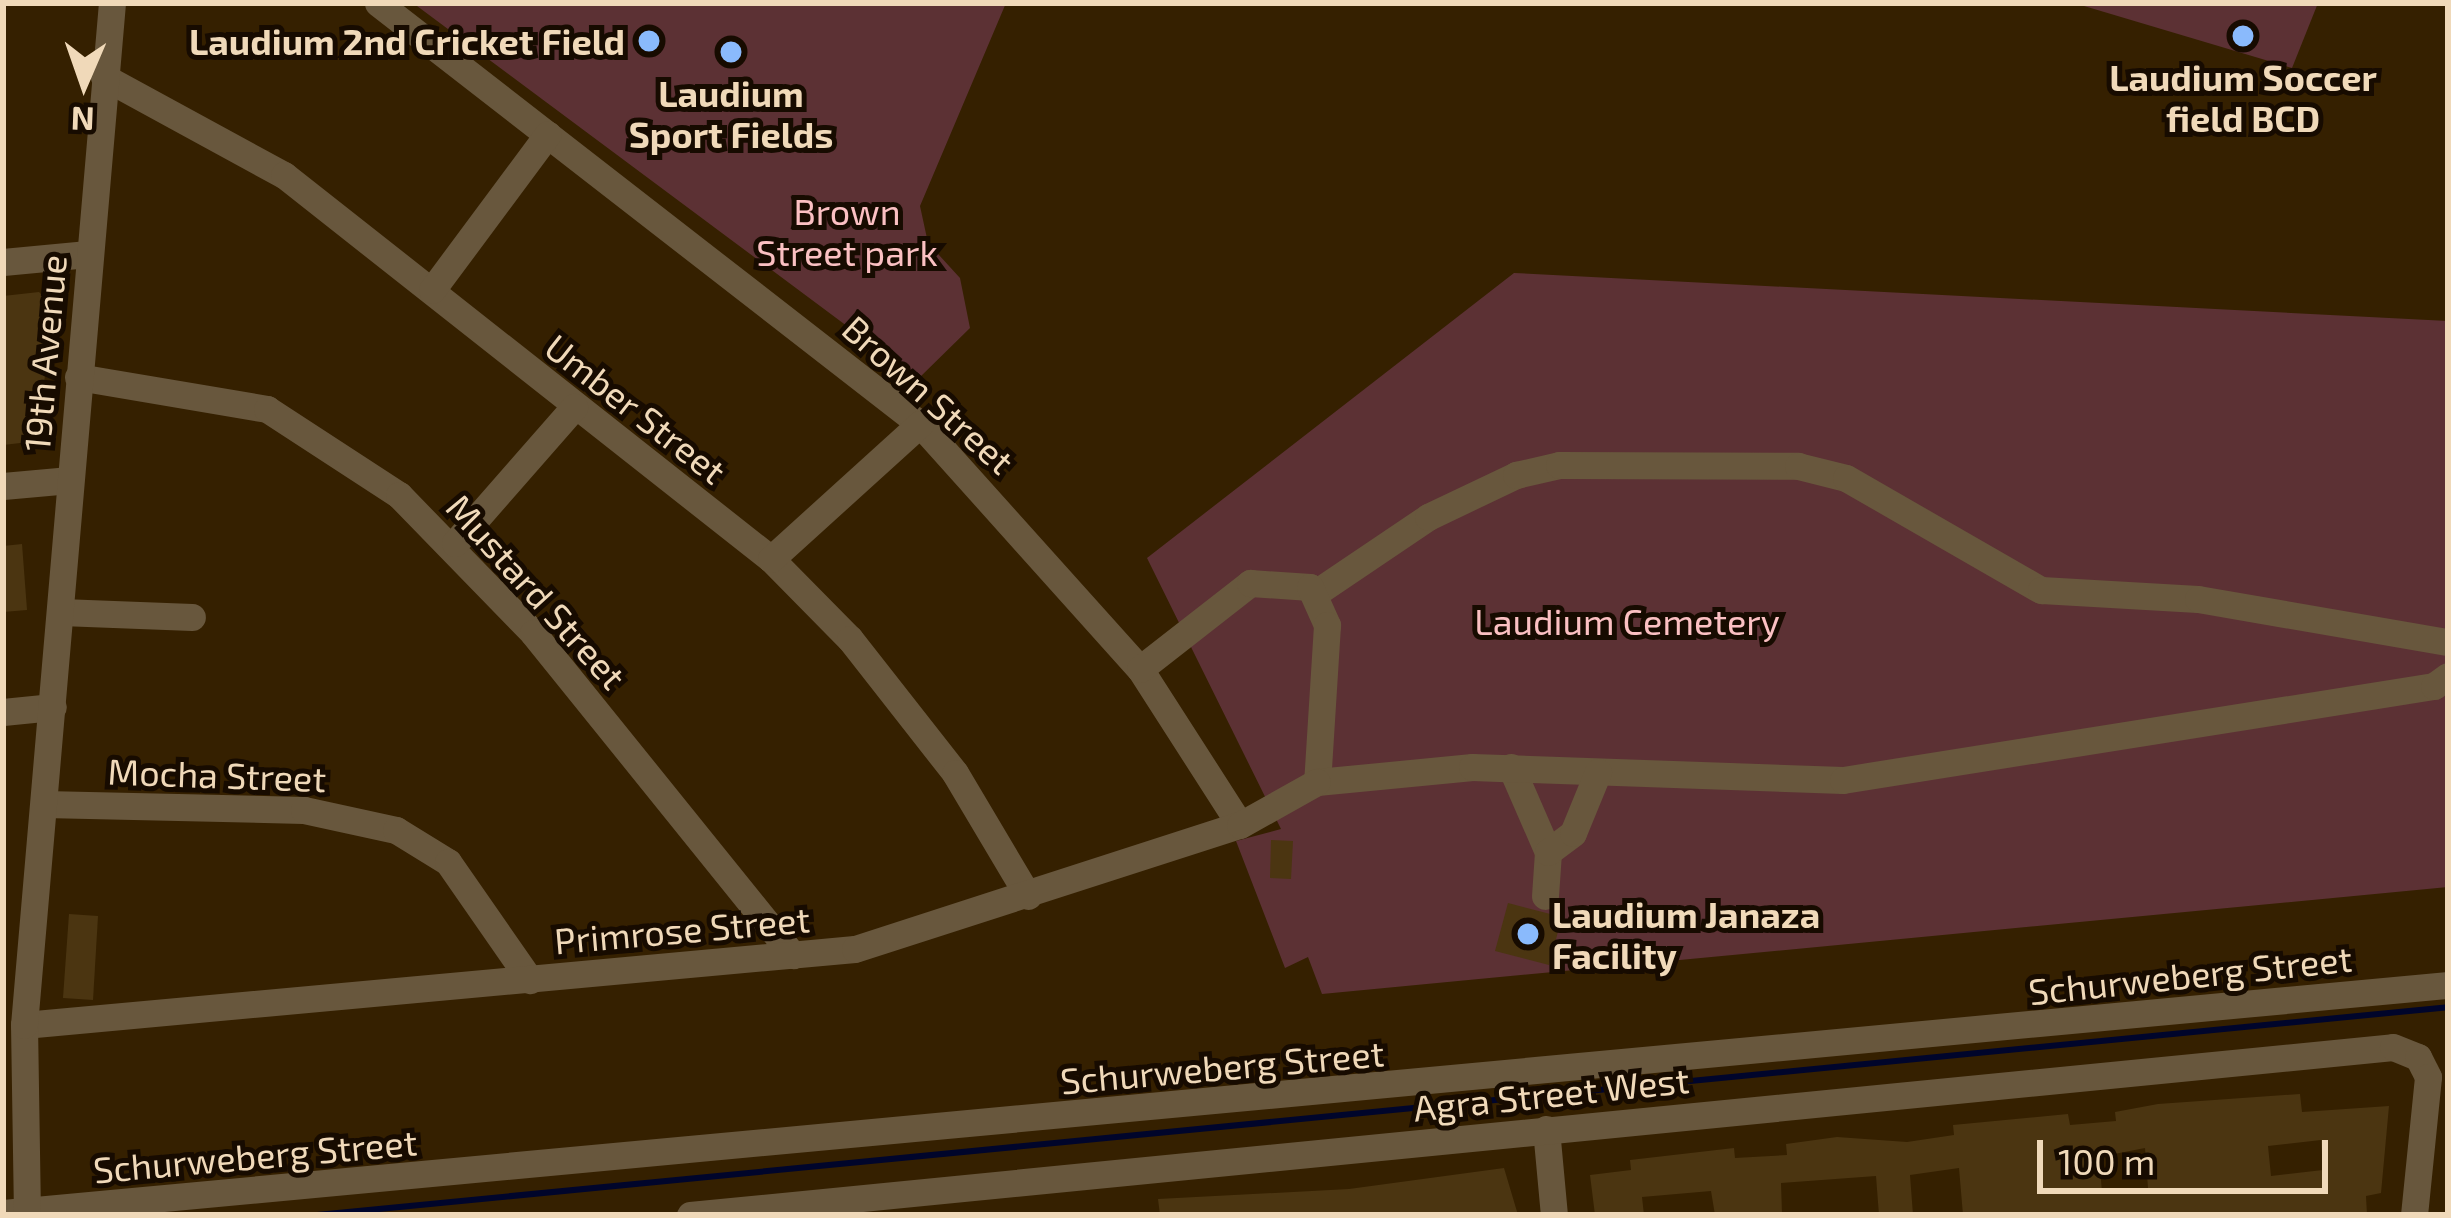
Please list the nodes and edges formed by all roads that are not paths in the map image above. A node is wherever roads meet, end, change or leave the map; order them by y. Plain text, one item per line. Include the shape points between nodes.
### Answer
1 (112, 3) edge
2 (378, 3) edge
3 (104, 77) junction
4 (548, 134) junction
5 (88, 254) junction
6 (3, 262) edge
7 (432, 290) junction
8 (78, 377) junction
9 (574, 406) junction
10 (920, 424) junction
11 (70, 480) junction
12 (3, 486) edge
13 (454, 543) junction
14 (771, 560) junction
15 (1317, 592) junction
16 (61, 612) junction
17 (192, 617) dead end
18 (2448, 642) edge
19 (1140, 669) junction
20 (2444, 686) edge
21 (53, 707) junction
22 (3, 712) edge
23 (1511, 767) junction
24 (1598, 772) junction
25 (1317, 782) junction
26 (44, 804) junction
27 (1240, 826) junction
28 (1548, 852) junction
29 (1028, 896) junction
30 (1545, 896) dead end
31 (33, 916) junction
32 (3, 919) edge
33 (793, 955) junction
34 (530, 980) junction
35 (2448, 985) edge
36 (24, 1025) junction
37 (11, 1111) edge
38 (1546, 1130) junction
39 (19, 1213) edge
40 (690, 1215) edge
41 (1554, 1215) edge
42 (2414, 1215) edge

1 - 3 street, 19th Avenue
2 - 4 street, Brown Street
3 - 5 street, 19th Avenue
3 - 7 street, Umber Street via 246,150
4 - 7 street
4 - 10 street, Brown Street
5 - 6 street
5 - 8 street, 19th Avenue
7 - 9 street, Umber Street
8 - 11 street, 19th Avenue
8 - 13 street, Mustard Street via 266,409 351,458
9 - 13 street
9 - 14 street, Umber Street
10 - 14 street
10 - 19 street, Brown Street
11 - 12 street
11 - 16 street, 19th Avenue
13 - 33 street, Mustard Street
14 - 29 street, Umber Street via 850,639 956,772
15 - 18 street via 1428,518 1516,475 1559,465 1798,466 1846,478 2041,590 2198,599
15 - 19 street via 1292,580 1250,583
15 - 25 street via 1328,625
16 - 17 street
16 - 21 street, 19th Avenue
19 - 27 street, Brown Street
20 - 24 street via 1843,780
21 - 22 street
21 - 26 street, 19th Avenue
23 - 24 street
23 - 25 street
23 - 28 street
24 - 28 street via 1573,833
25 - 27 street, Primrose Street
26 - 31 street, 19th Avenue
26 - 34 street, Mocha Street via 304,810 396,830 448,862
27 - 29 street, Primrose Street
28 - 30 street
29 - 33 street, Primrose Street via 900,938
31 - 32 street
31 - 36 street, 19th Avenue
33 - 34 street, Primrose Street
34 - 36 street, Primrose Street
35 - 39 street, Schurweberg Street
36 - 37 street, 19th Avenue
37 - 39 street, 19th Avenue
38 - 40 street, Agra Street West
38 - 41 street
38 - 42 street, Agra Street West via 2393,1047 2418,1057 2428,1091

